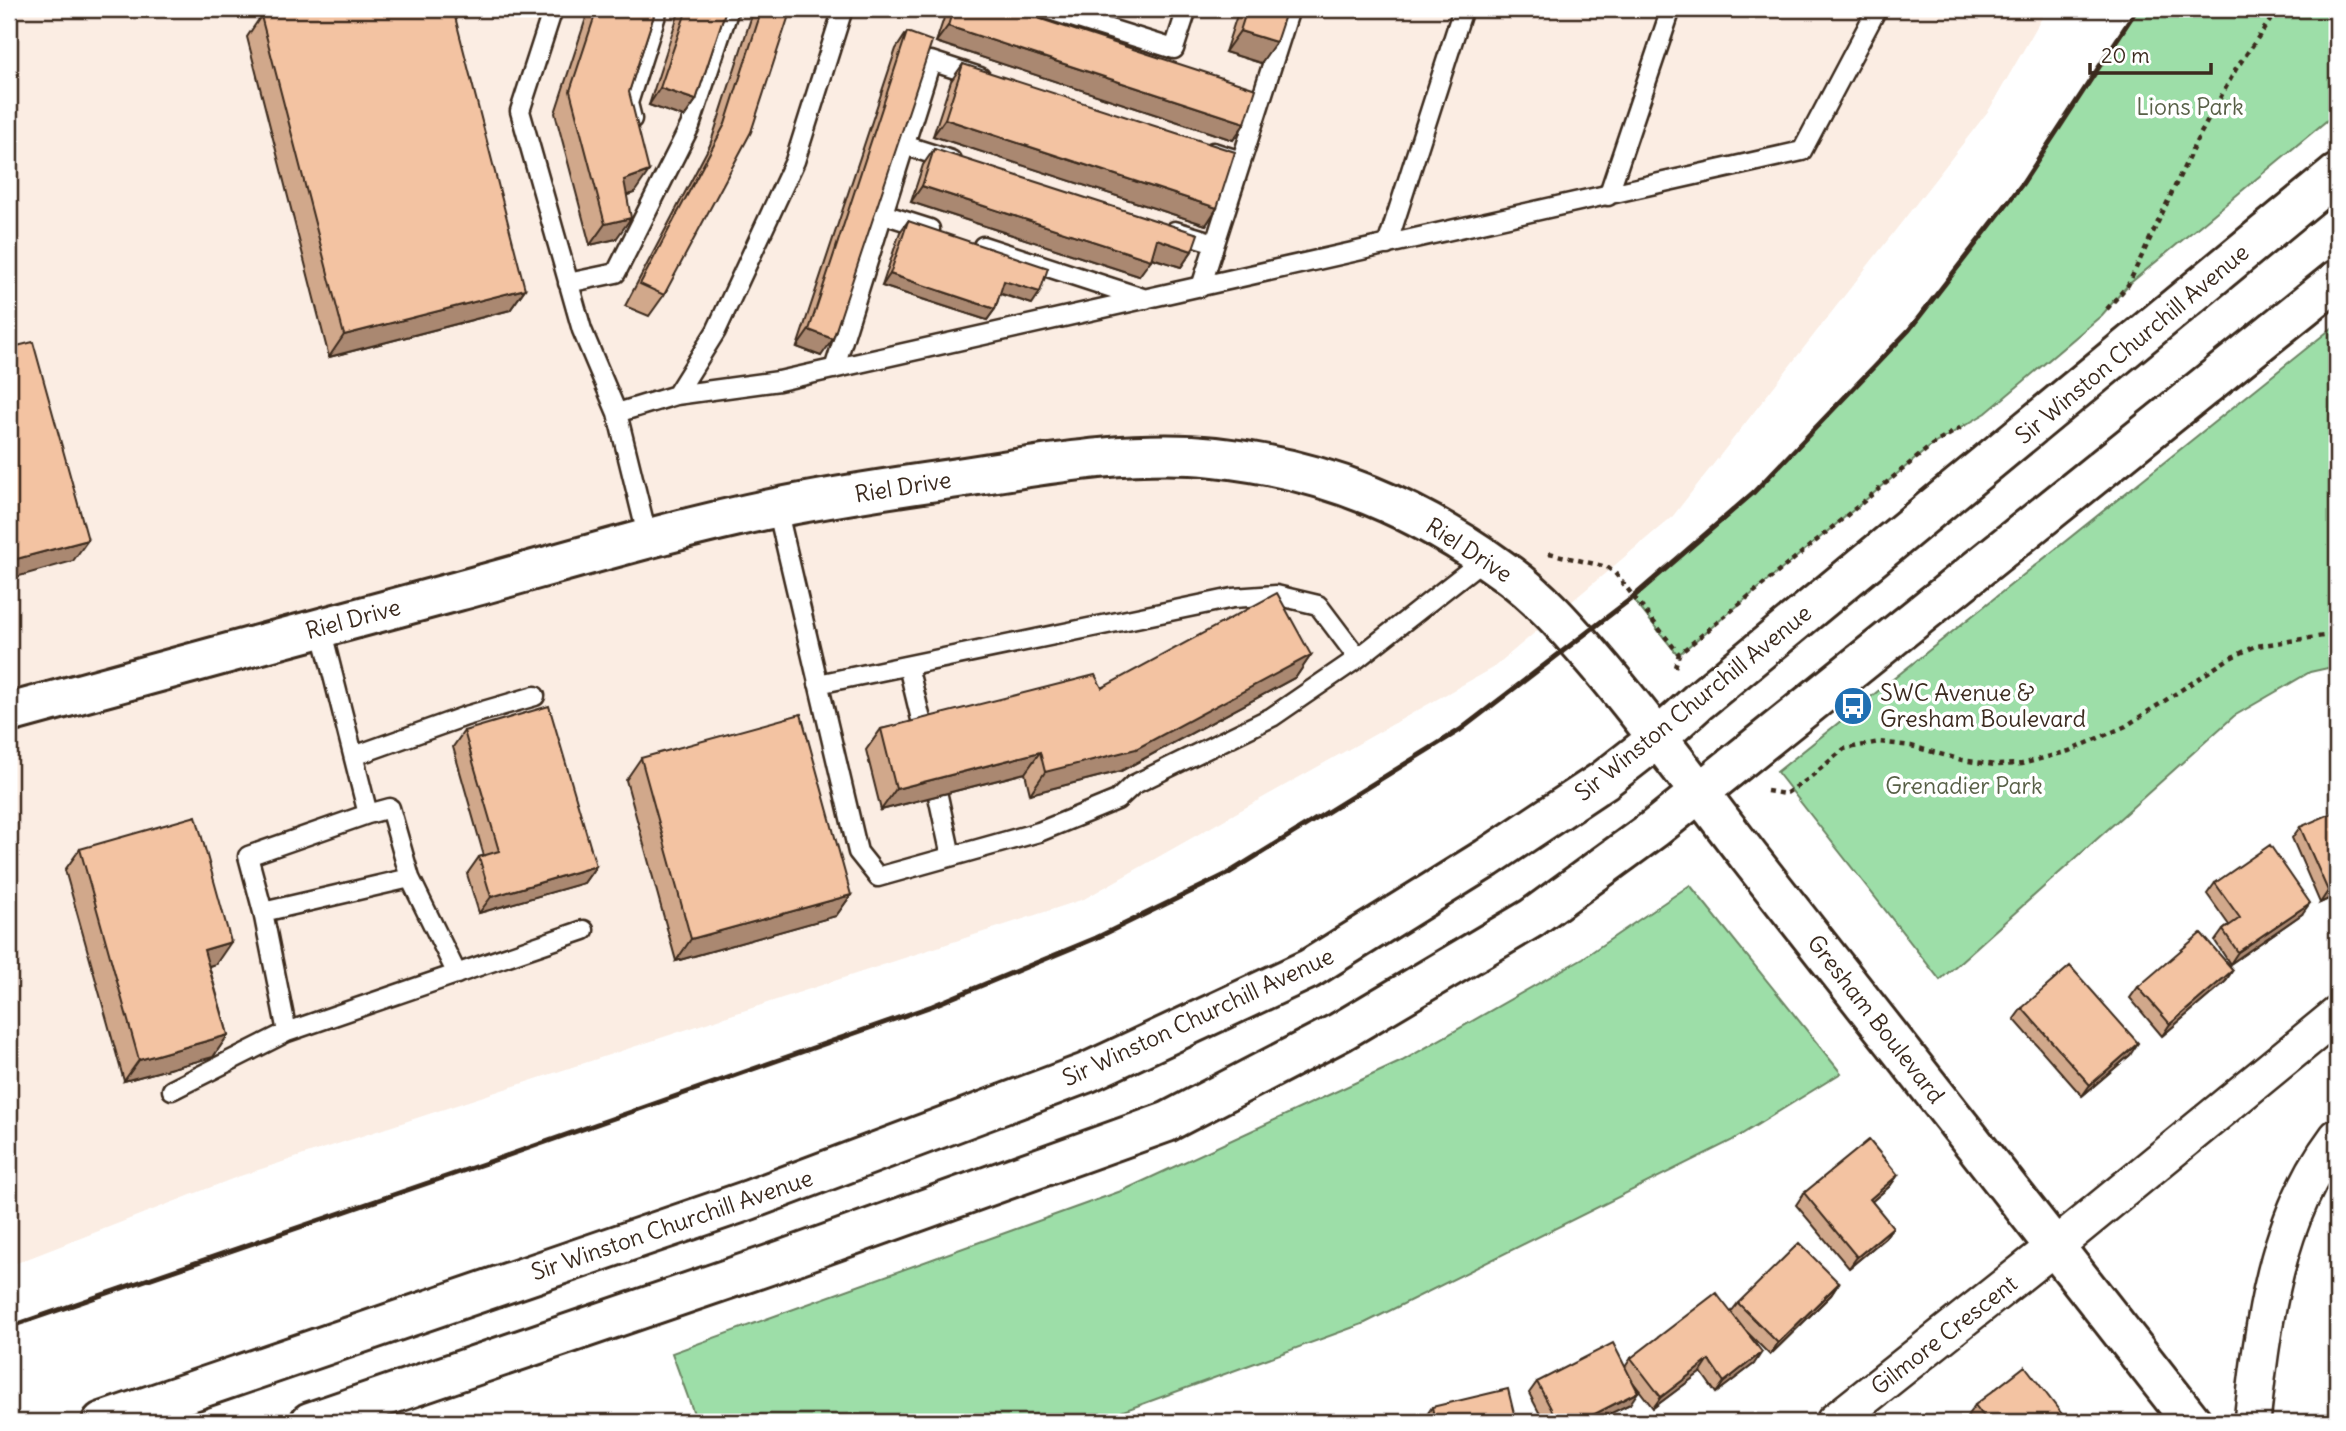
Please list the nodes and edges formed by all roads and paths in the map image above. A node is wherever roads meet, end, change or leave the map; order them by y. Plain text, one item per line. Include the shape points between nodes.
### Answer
1 (553, 9) edge
2 (658, 9) edge
3 (729, 9) edge
4 (843, 9) edge
5 (1046, 9) edge
6 (1186, 9) edge
7 (1290, 9) edge
8 (1463, 9) edge
9 (1671, 9) edge
10 (1877, 9) edge
11 (2278, 9) edge
12 (995, 82) edge
13 (637, 141) edge
14 (904, 145) junction
15 (1202, 149) edge
16 (1241, 161) junction
17 (969, 166) edge
18 (2337, 174) edge
19 (645, 179) edge
20 (1608, 196) junction
21 (651, 204) junction
22 (883, 214) junction
23 (1163, 227) edge
24 (1215, 243) junction
25 (1387, 245) junction
26 (2337, 280) edge
27 (568, 283) junction
28 (1201, 287) junction
29 (1148, 299) junction
30 (2102, 314) dead end
31 (834, 369) junction
32 (676, 395) junction
33 (617, 413) junction
34 (1968, 424) dead end
35 (777, 508) junction
36 (648, 540) junction
37 (1546, 552) dead end
38 (1484, 559) junction
39 (321, 628) junction
40 (2337, 634) edge
41 (1679, 654) junction
42 (1358, 658) junction
43 (908, 666) junction
44 (1675, 667) dead end
45 (818, 684) junction
46 (535, 695) dead end
47 (9, 712) edge
48 (925, 736) edge
49 (1658, 738) junction
50 (354, 756) junction
51 (1699, 791) junction
52 (1767, 791) dead end
53 (938, 796) edge
54 (368, 814) junction
55 (951, 856) junction
56 (410, 878) junction
57 (263, 912) junction
58 (584, 930) dead end
59 (457, 974) junction
60 (2337, 1015) edge
61 (287, 1032) junction
62 (172, 1090) dead end
63 (2337, 1137) edge
64 (2054, 1247) junction
65 (102, 1422) edge
66 (310, 1422) edge
67 (1833, 1422) edge
68 (2192, 1422) edge
69 (2252, 1422) edge

1 - 27 lane via 520,111
2 - 13 lane via 628,103
3 - 21 lane via 690,127
4 - 32 lane via 795,161 716,331
5 - 6 lane via 1174,49
7 - 16 lane
8 - 25 lane
9 - 20 lane
10 - 20 lane via 1802,151
11 - 30 path via 2236,69 2127,285
12 - 14 lane via 931,61
14 - 17 lane
14 - 22 lane
15 - 16 lane
16 - 24 lane
18 - 49 main road, Sir Winston Churchill Avenue
19 - 21 lane
20 - 25 lane
21 - 27 lane via 616,273
22 - 29 lane
22 - 31 lane
23 - 24 lane
24 - 28 lane
25 - 28 lane
26 - 51 main road
27 - 33 lane
28 - 29 lane
29 - 31 lane
31 - 32 lane via 779,382
32 - 33 lane
33 - 36 lane
34 - 41 path via 1932,445
35 - 36 main road, Riel Drive
35 - 38 main road, Riel Drive via 1041,466 1118,457 1209,456 1344,484 1401,508
35 - 45 lane
36 - 39 main road, Riel Drive
37 - 41 path via 1615,573
38 - 42 lane
38 - 49 main road, Riel Drive via 1547,607
39 - 47 main road, Riel Drive
39 - 50 lane
40 - 52 path via 2256,646 2126,726 2069,751 2022,764 1962,760 1879,742 1844,749 1785,794
41 - 44 path
42 - 43 lane via 1318,605 1276,595 1233,598
42 - 55 lane via 1272,717 1133,785 1116,800 1039,832
43 - 45 lane
43 - 48 lane
45 - 55 lane via 858,852 878,877
46 - 50 lane
49 - 51 main road, Riel Drive
49 - 65 main road, Sir Winston Churchill Avenue via 1488,858 1308,970 1086,1073 749,1200
50 - 54 lane
51 - 64 main road, Gresham Boulevard
51 - 66 main road via 1532,918 1340,1032 1167,1122
53 - 55 lane
54 - 56 lane via 390,808
54 - 57 lane via 248,856
56 - 57 lane
56 - 59 lane
57 - 61 lane
58 - 59 lane
59 - 61 lane
60 - 64 street
61 - 62 lane
63 - 69 street via 2302,1195 2277,1264
64 - 67 street, Gilmore Crescent
64 - 68 main road, Gresham Boulevard

